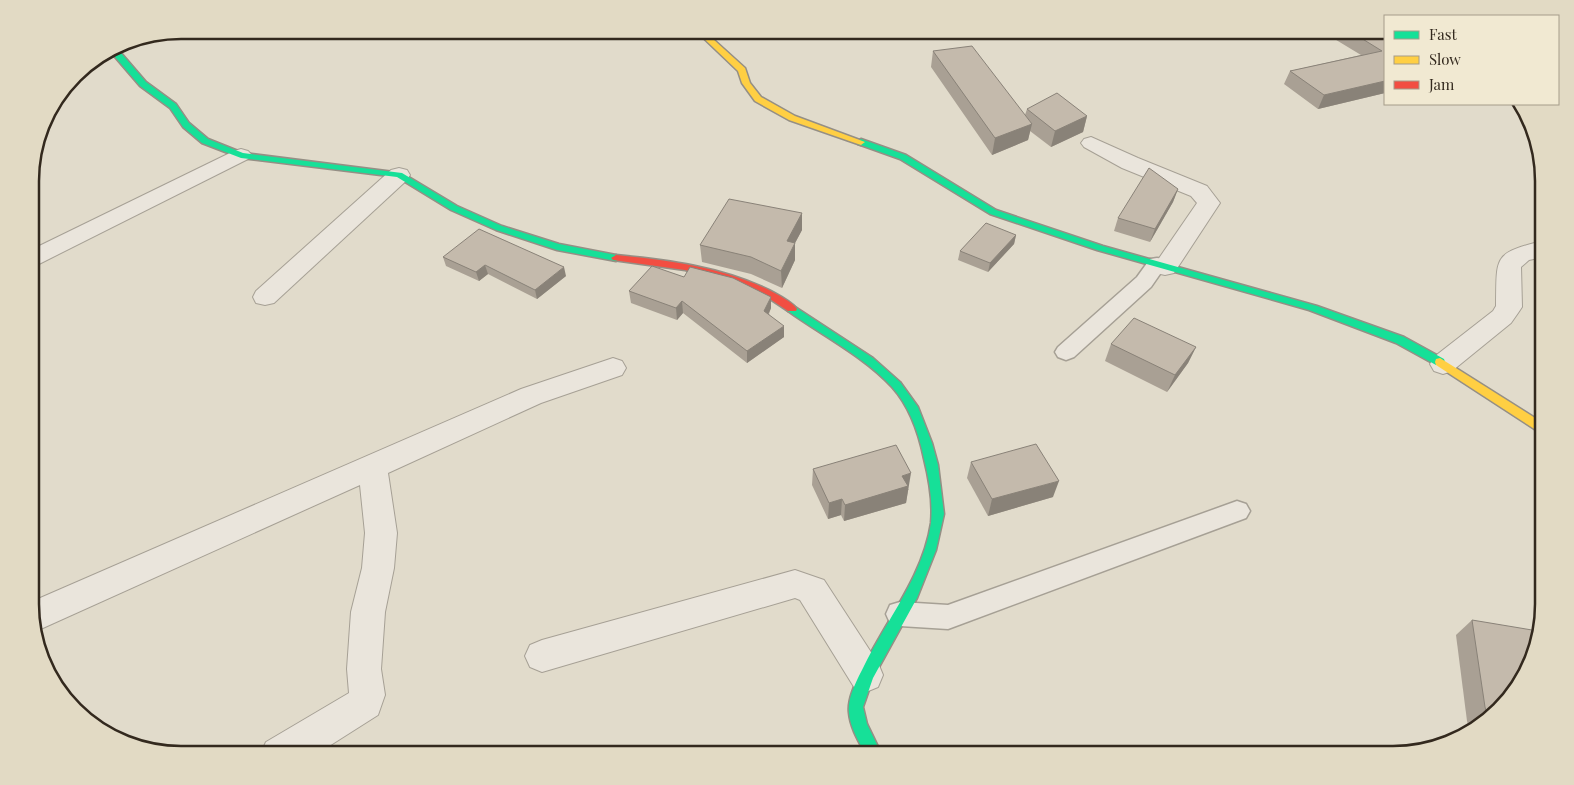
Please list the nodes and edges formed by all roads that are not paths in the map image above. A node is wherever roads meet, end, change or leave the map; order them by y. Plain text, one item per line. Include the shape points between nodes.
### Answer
1 (709, 39) edge
2 (117, 54) edge
3 (1091, 143) dead end
4 (241, 155) junction
5 (399, 176) junction
6 (1535, 251) edge
7 (39, 255) edge
8 (1161, 265) junction
9 (265, 296) dead end
10 (1066, 352) dead end
11 (1443, 364) junction
12 (613, 368) dead end
13 (1535, 423) edge
14 (372, 466) junction
15 (1237, 511) dead end
16 (40, 614) edge
17 (900, 614) junction
18 (542, 656) dead end
19 (866, 674) junction
20 (295, 746) edge
21 (868, 746) edge

1 - 8 street via 742,70 746,83 758,99 792,118 902,157 993,212
2 - 4 street via 143,84 173,106 198,136
3 - 8 street via 1199,191 1209,203
4 - 5 street
4 - 7 street
5 - 9 street
5 - 17 street via 420,185 460,211 514,233 604,257 670,264 742,282 780,298 810,323 869,360 909,400 929,449 934,478 937,522 912,596
6 - 11 street via 1513,259 1509,268 1508,307 1502,317
8 - 10 lane
8 - 11 street via 1322,311 1400,340
11 - 13 street
12 - 14 street via 531,396
14 - 16 street
14 - 20 street via 381,533 378,568 368,612 364,668 366,703
15 - 17 lane via 948,617
17 - 19 street
18 - 19 street via 795,584 812,590
19 - 21 street via 856,712

